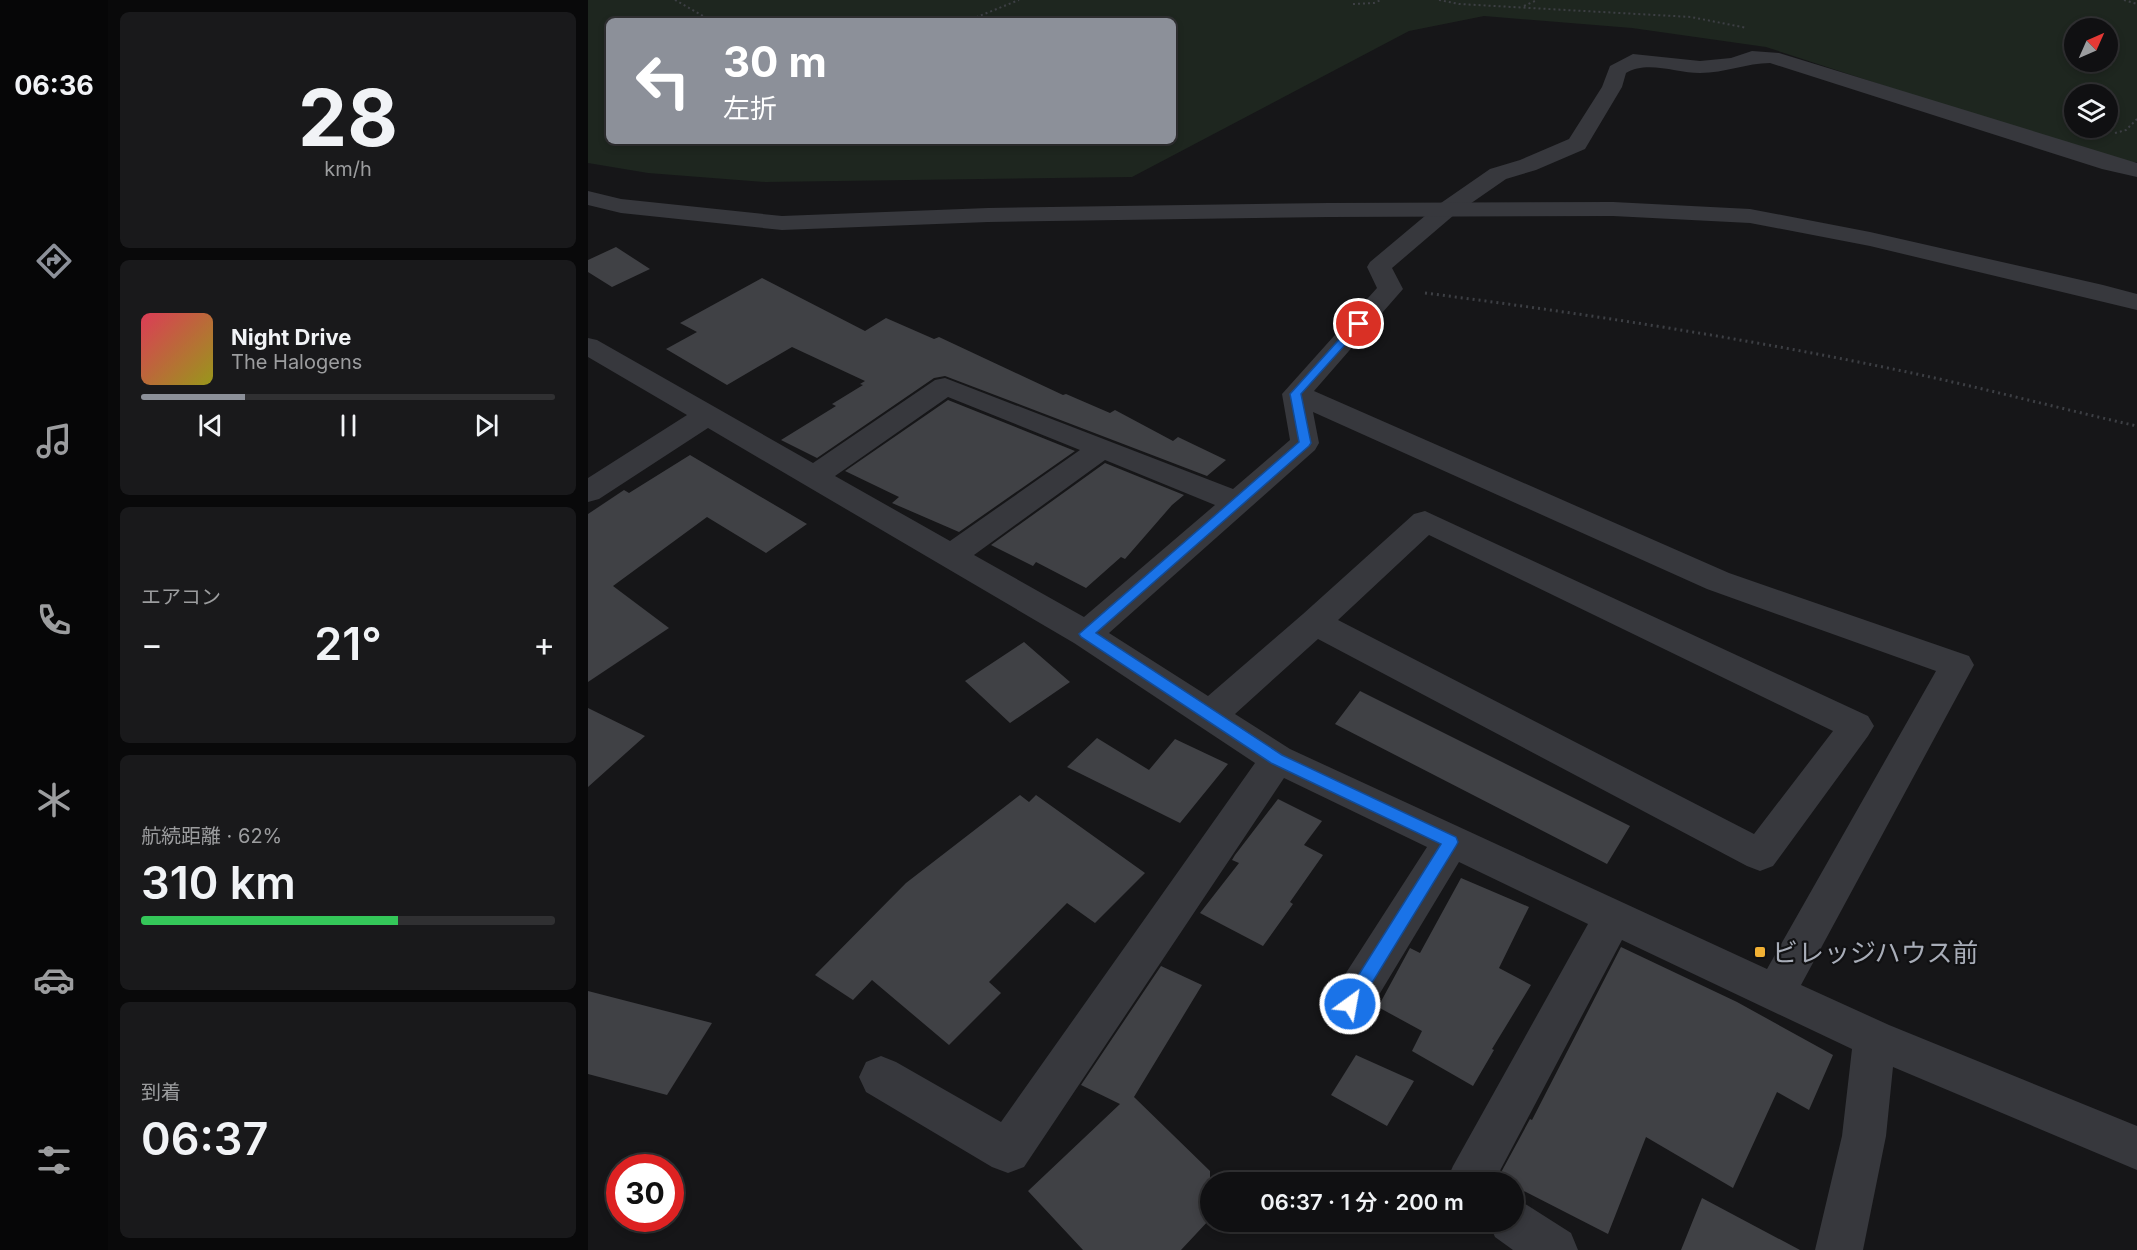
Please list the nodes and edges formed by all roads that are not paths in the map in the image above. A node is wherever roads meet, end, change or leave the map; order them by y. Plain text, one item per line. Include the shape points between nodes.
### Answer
1 (2137, 170) edge
2 (588, 198) edge
3 (1446, 210) junction
4 (2137, 302) edge
5 (588, 346) edge
6 (1296, 394) junction
7 (706, 416) junction
8 (1101, 449) junction
9 (814, 476) junction
10 (588, 492) edge
11 (1237, 502) junction
12 (952, 555) junction
13 (1315, 623) junction
14 (1086, 634) junction
15 (1210, 715) junction
16 (1277, 759) junction
17 (1451, 842) junction
18 (1614, 918) junction
19 (1775, 993) junction
20 (1350, 1004) dead end
21 (1874, 1039) junction
22 (881, 1077) dead end
23 (2137, 1148) edge
24 (1474, 1172) edge
25 (1524, 1230) edge
26 (1554, 1250) edge
27 (1839, 1250) edge

1 - 3 street via 1772,57 1700,67 1633,60 1617,70 1612,87 1577,144 1498,174
2 - 3 street via 621,206 782,223 1000,215
3 - 4 street via 1613,209 1750,216
3 - 6 street via 1379,267 1390,289
5 - 7 street
6 - 11 street via 1305,443
6 - 19 street via 1718,581 1957,665
7 - 9 street
7 - 10 street
8 - 9 street via 945,386
8 - 11 street
8 - 12 street
9 - 12 street
11 - 14 street
12 - 14 street
13 - 13 street via 1425,521 1856,726 1760,855
13 - 15 street
14 - 15 street
15 - 16 street
16 - 17 street
16 - 22 street via 1008,1151
17 - 18 street
17 - 20 street
18 - 19 street
18 - 24 street
19 - 21 street
21 - 23 street
21 - 27 street via 1864,1136
25 - 26 street

